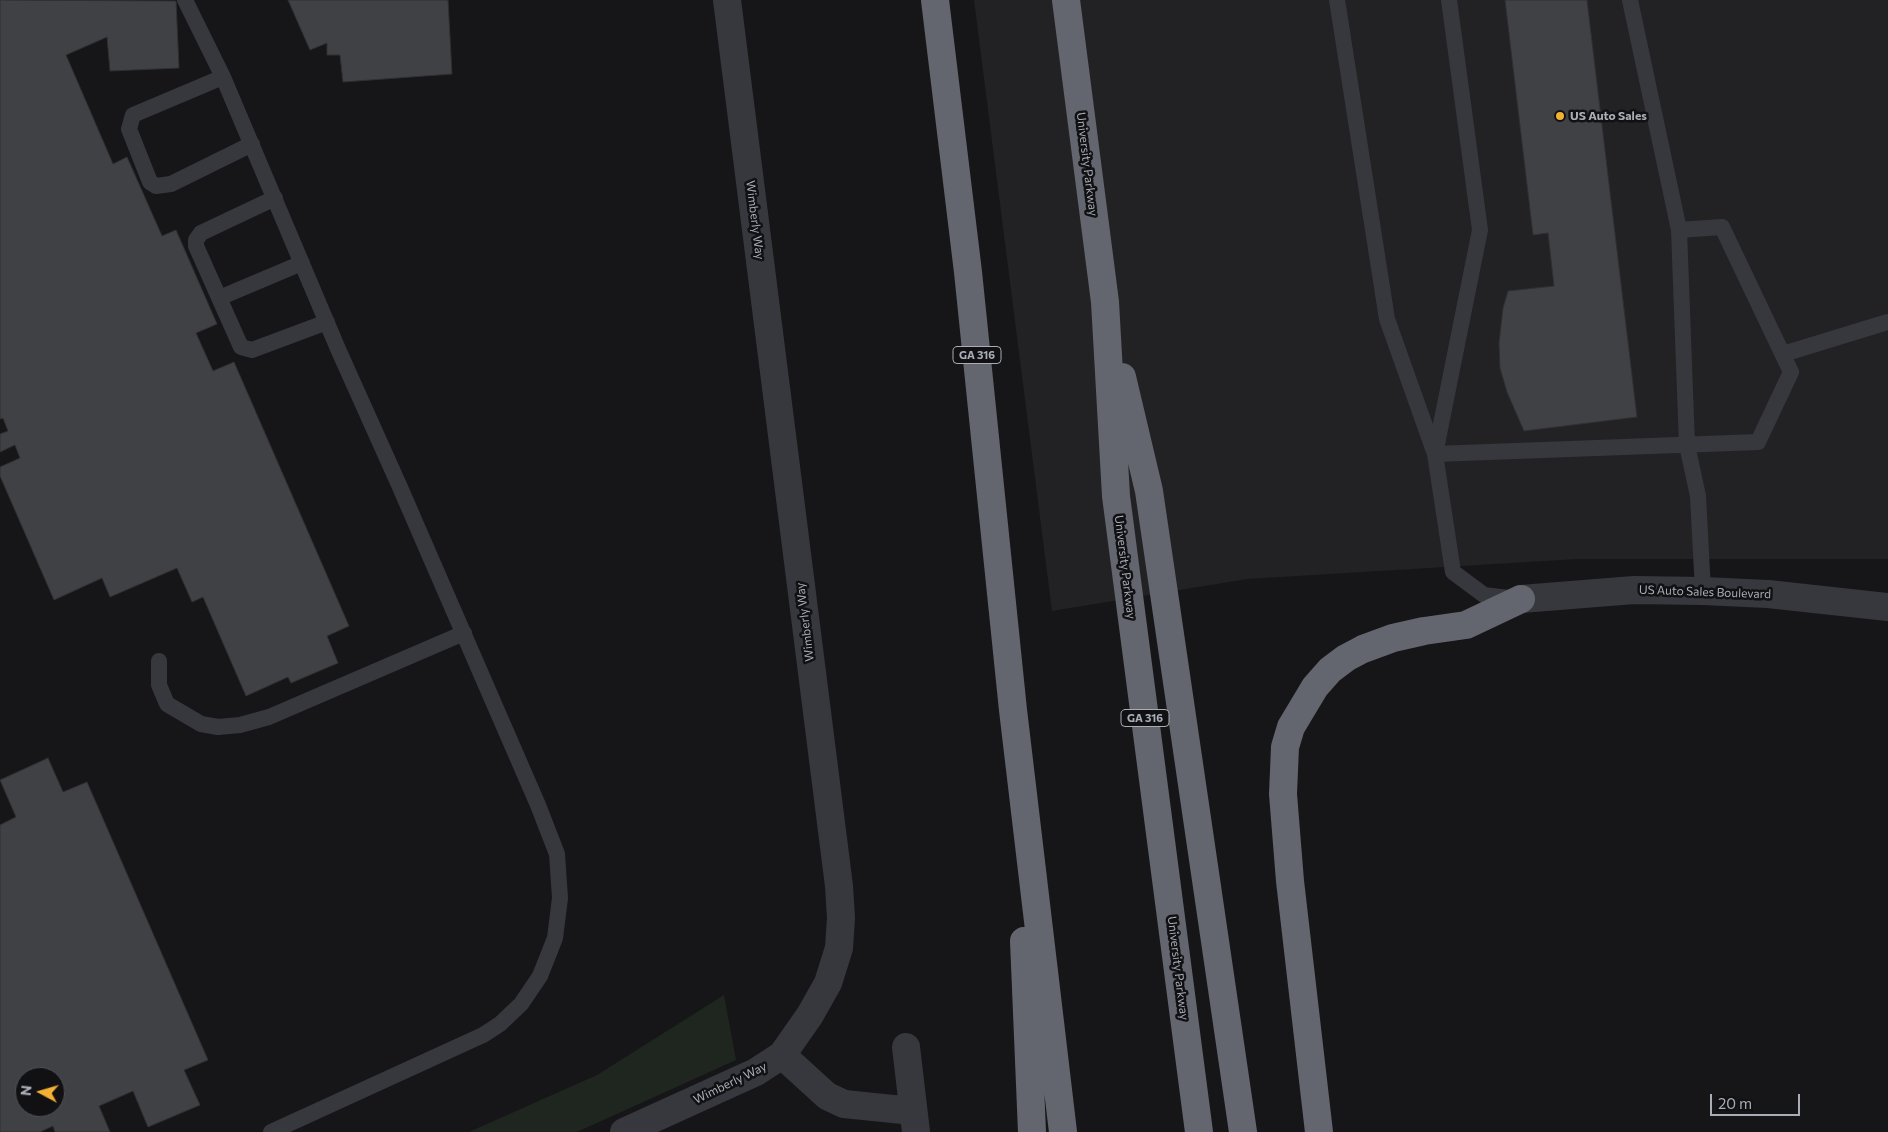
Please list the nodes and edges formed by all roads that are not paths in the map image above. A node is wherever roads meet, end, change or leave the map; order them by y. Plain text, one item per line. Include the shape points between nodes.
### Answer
1 (186, 0) edge
2 (727, 0) edge
3 (936, 0) edge
4 (1066, 0) edge
5 (1337, 0) edge
6 (1449, 0) edge
7 (1630, 0) edge
8 (223, 77) junction
9 (252, 144) junction
10 (275, 198) junction
11 (1679, 230) junction
12 (302, 263) junction
13 (219, 298) junction
14 (1105, 302) junction
15 (327, 322) junction
16 (1888, 322) edge
17 (1783, 354) junction
18 (1687, 445) junction
19 (1435, 454) junction
20 (1704, 591) junction
21 (1521, 599) junction
22 (1888, 607) edge
23 (464, 633) junction
24 (159, 661) dead end
25 (1013, 710) junction
26 (906, 1046) dead end
27 (782, 1055) junction
28 (914, 1121) edge
29 (271, 1132) edge
30 (624, 1132) edge
31 (1032, 1132) edge
32 (1063, 1132) edge
33 (1199, 1132) edge
34 (1243, 1132) edge
35 (1318, 1132) edge

1 - 8 lane
2 - 27 street, Wimberly Way via 841,918 839,948 828,983
3 - 25 highway, GA 316
4 - 14 highway, University Parkway / GA 316
5 - 19 lane via 1387,319
6 - 19 lane via 1480,230
7 - 11 lane
8 - 9 lane
8 - 9 lane via 132,115 128,129 150,182 156,186 171,184
9 - 10 lane
10 - 12 lane
10 - 13 lane via 201,233 196,240
11 - 17 lane via 1722,227
11 - 18 lane
12 - 13 lane
12 - 15 lane
13 - 15 lane via 241,347 245,349 252,350
14 - 33 highway, University Parkway / GA 316 via 1116,496
14 - 34 highway via 1149,491
15 - 23 lane
16 - 17 lane
17 - 18 lane via 1791,372 1758,442
18 - 19 lane
18 - 20 lane via 1698,496
19 - 21 lane via 1453,572 1484,595
20 - 21 street, US Auto Sales Boulevard via 1634,590
20 - 22 street, US Auto Sales Boulevard via 1768,594
21 - 35 highway via 1466,625 1393,638 1346,658 1315,687 1291,727 1285,747 1284,803
23 - 24 lane via 269,717 218,727 201,724 167,704 159,685
23 - 29 lane via 557,854 560,898 555,938 540,976 521,1004 500,1024 483,1035
25 - 31 highway
25 - 32 highway, GA 316
26 - 28 street
27 - 28 street via 827,1096 844,1104
27 - 30 street, Wimberly Way via 756,1072

